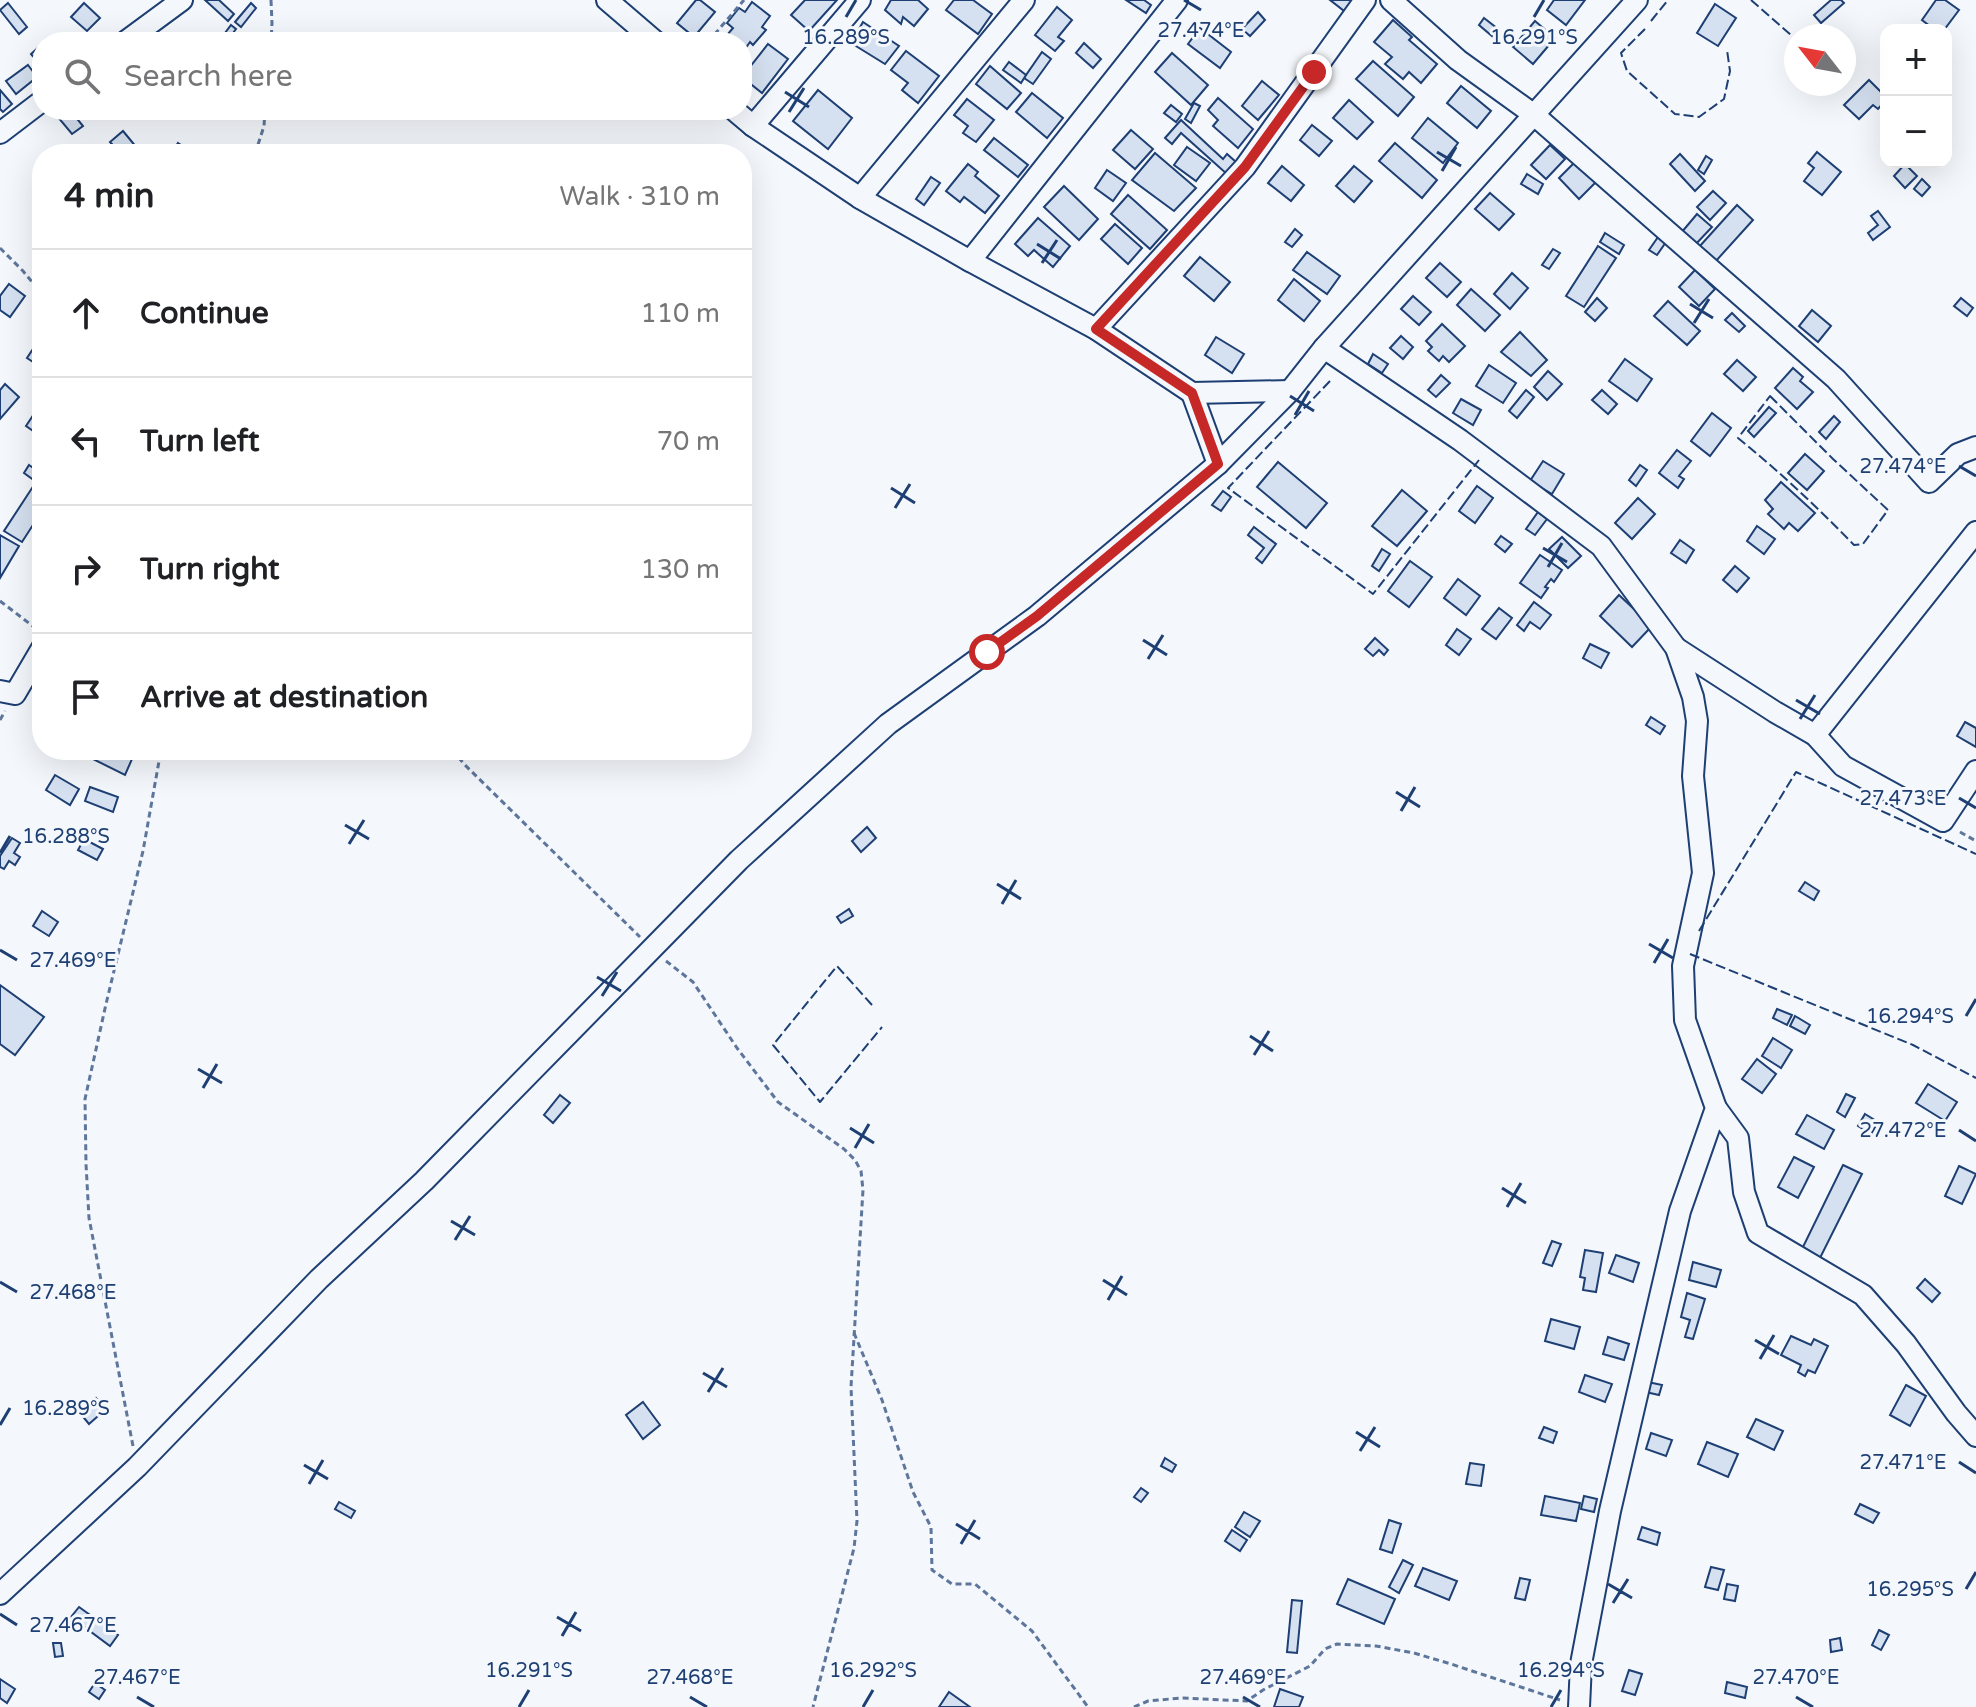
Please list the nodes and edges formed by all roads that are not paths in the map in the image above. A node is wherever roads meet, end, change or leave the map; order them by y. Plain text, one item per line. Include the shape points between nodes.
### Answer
1 (182, 0) edge
2 (607, 0) edge
3 (860, 0) edge
4 (1024, 0) edge
5 (1177, 0) edge
6 (1365, 0) edge
7 (1391, 0) edge
8 (1637, 0) edge
9 (139, 32) edge
10 (644, 32) edge
11 (32, 109) edge
12 (1533, 114) junction
13 (746, 120) edge
14 (753, 126) junction
15 (0, 133) edge
16 (860, 198) junction
17 (970, 261) junction
18 (1096, 329) junction
19 (1324, 348) junction
20 (1290, 391) junction
21 (1192, 393) junction
22 (1976, 447) edge
23 (1218, 464) junction
24 (1976, 532) edge
25 (1676, 648) junction
26 (32, 665) edge
27 (0, 691) edge
28 (1815, 735) junction
29 (1976, 771) edge
30 (1716, 1108) junction
31 (1976, 1436) edge
32 (0, 1594) edge
33 (1579, 1707) edge

1 - 9 street
2 - 10 street
3 - 14 street
4 - 16 street
5 - 17 street
6 - 18 street via 1245,167
7 - 12 street via 1458,60
8 - 12 street
11 - 15 street
12 - 19 street
12 - 22 street via 1836,379 1929,482 1958,454
13 - 14 street
14 - 16 street
16 - 17 street
17 - 18 street
18 - 21 street
19 - 20 street
19 - 25 street via 1460,440 1601,546
20 - 21 street
20 - 23 street
21 - 23 street
23 - 32 street via 1037,616 888,724 739,860 137,1467
24 - 28 street
25 - 28 street
25 - 30 street via 1697,721 1693,776 1703,873 1683,966 1685,1020
26 - 27 street via 15,694
28 - 29 street via 1843,766 1943,821
30 - 31 street via 1738,1138 1744,1192 1758,1233 1863,1295
30 - 33 street via 1680,1211 1610,1511 1581,1664

